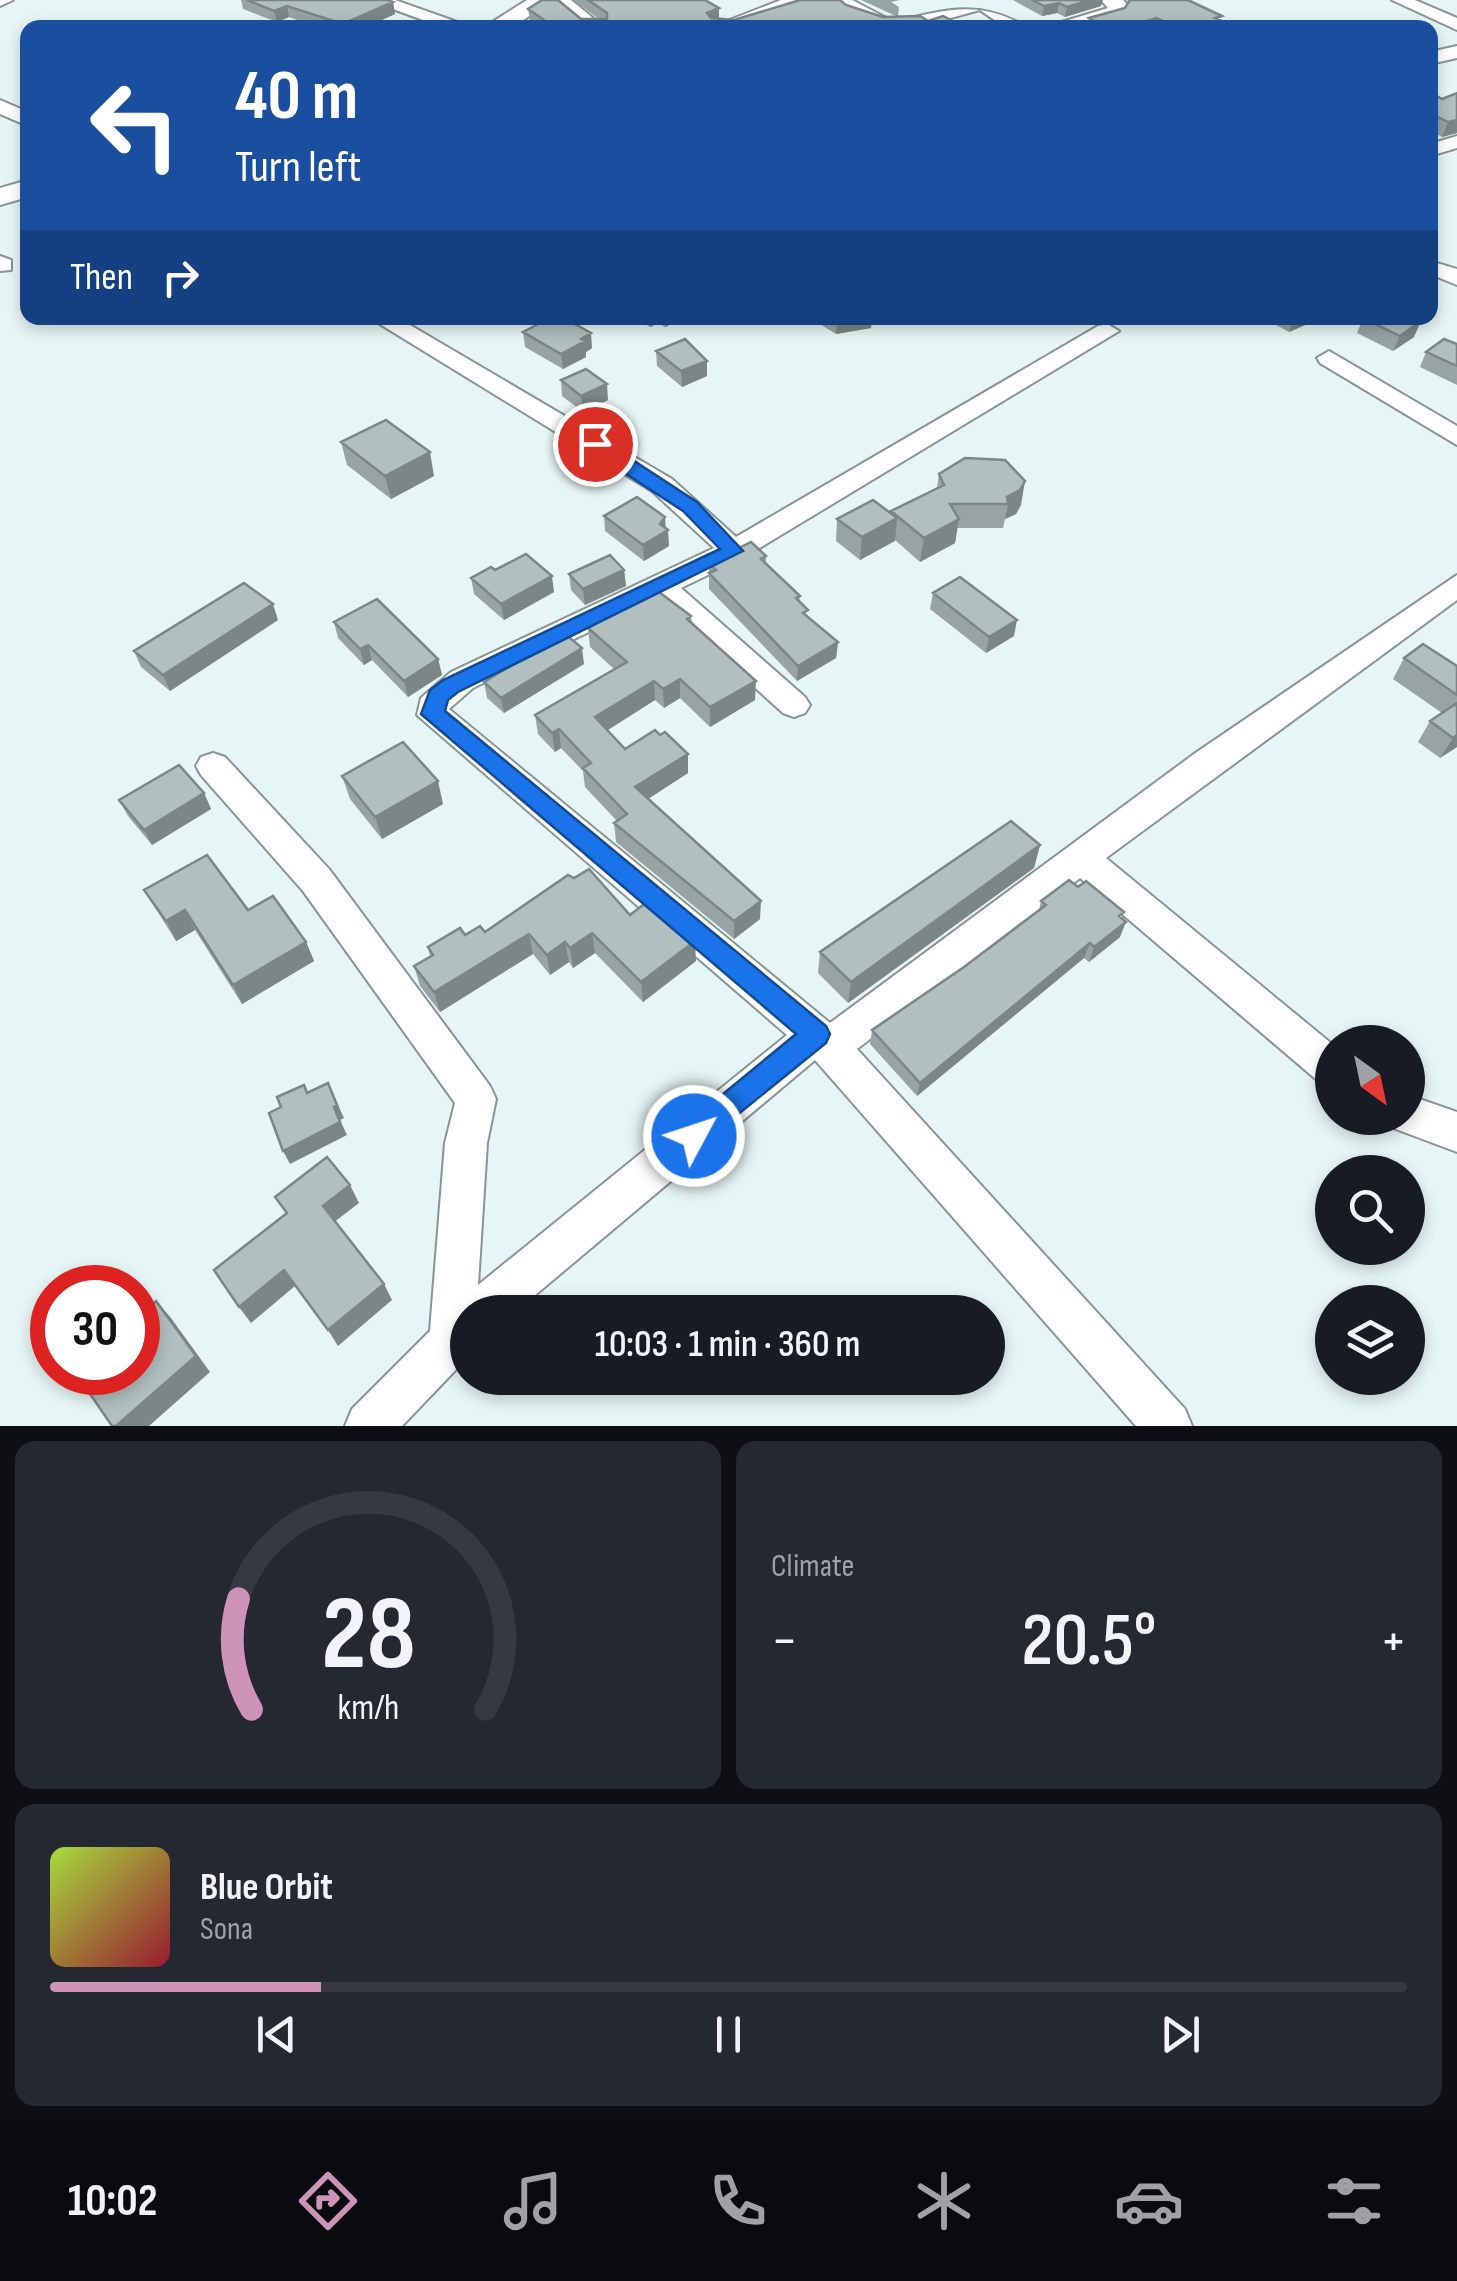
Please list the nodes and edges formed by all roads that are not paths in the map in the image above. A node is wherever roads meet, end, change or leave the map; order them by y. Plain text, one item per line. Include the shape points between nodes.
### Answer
1 (377, 0) edge
2 (543, 0) edge
3 (560, 0) edge
4 (798, 0) edge
5 (839, 0) edge
6 (1110, 0) edge
7 (1401, 0) edge
8 (979, 3) edge
9 (1452, 19) edge
10 (440, 20) edge
11 (508, 20) edge
12 (586, 20) edge
13 (738, 20) edge
14 (877, 20) edge
15 (920, 20) edge
16 (1006, 20) edge
17 (1082, 20) edge
18 (394, 325) edge
19 (1106, 331) dead end
20 (1329, 358) dead end
21 (1457, 437) edge
22 (733, 551) junction
23 (1457, 585) edge
24 (663, 588) junction
25 (794, 705) dead end
26 (214, 766) dead end
27 (1082, 860) junction
28 (823, 1040) junction
29 (1315, 1054) edge
30 (1425, 1120) edge
31 (1457, 1132) edge
32 (467, 1295) edge
33 (503, 1295) edge
34 (450, 1342) edge
35 (369, 1426) edge
36 (1168, 1426) edge

1 - 10 street
2 - 11 main road
3 - 12 street
4 - 13 street
5 - 14 street
6 - 17 street via 1119,5 1114,12
7 - 9 street
8 - 15 street
8 - 16 street
18 - 22 street via 662,485
19 - 22 street
20 - 21 street
22 - 24 street
23 - 27 street via 1206,762
24 - 25 street
24 - 28 street via 450,686 438,696 433,714
26 - 32 street via 316,880 476,1099 466,1143
27 - 28 street
27 - 29 street
28 - 33 street
28 - 36 street
30 - 31 street
34 - 35 street

